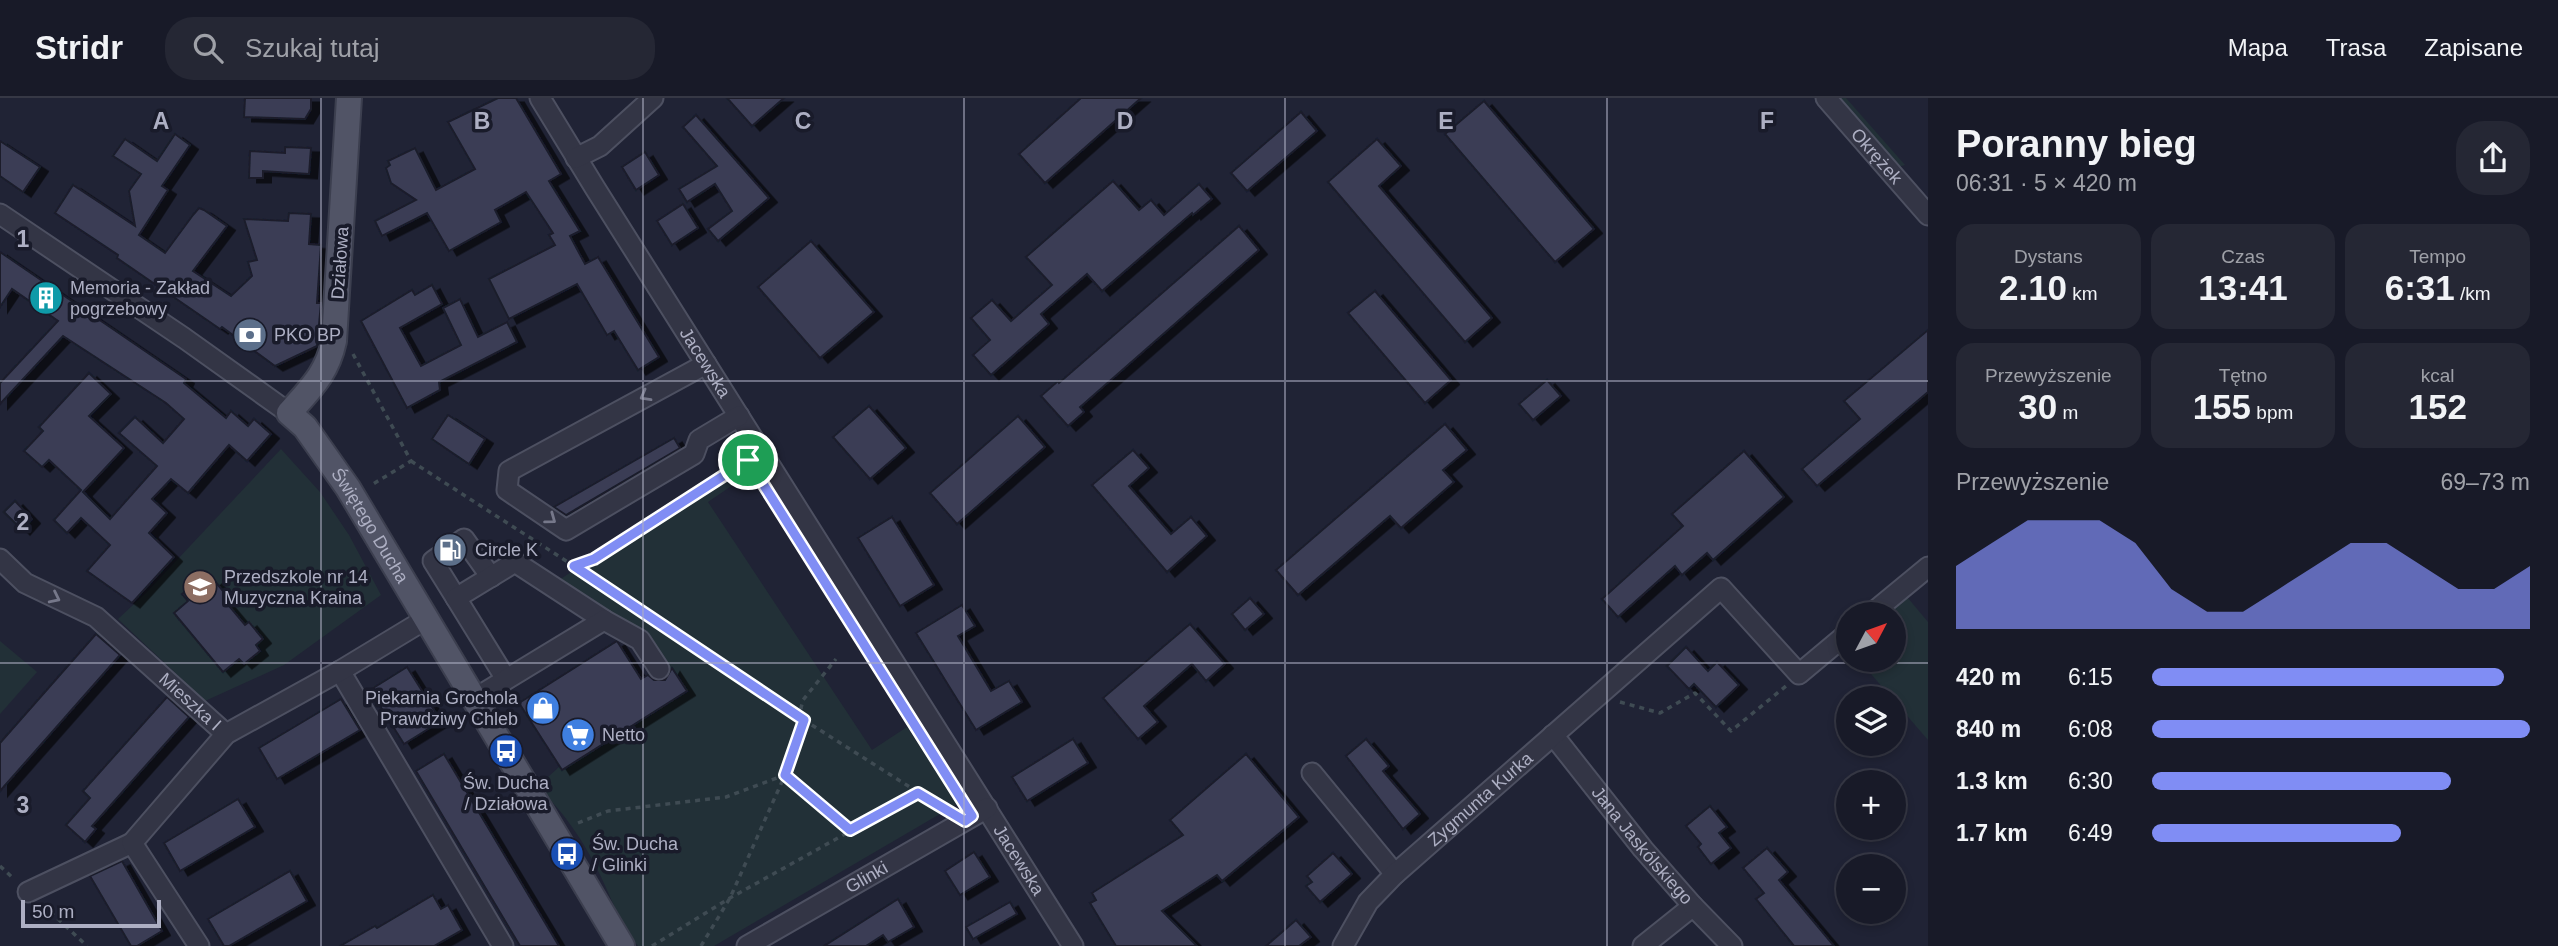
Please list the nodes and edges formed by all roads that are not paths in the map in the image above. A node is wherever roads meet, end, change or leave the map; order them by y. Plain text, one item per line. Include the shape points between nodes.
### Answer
1 (349, 98) edge
2 (540, 98) edge
3 (653, 98) edge
4 (1826, 98) edge
5 (576, 158) junction
6 (0, 215) edge
7 (1928, 215) edge
8 (706, 364) junction
9 (289, 413) junction
10 (739, 416) junction
11 (0, 559) edge
12 (1928, 567) edge
13 (491, 577) junction
14 (457, 598) junction
15 (1886, 602) edge
16 (426, 619) junction
17 (604, 620) junction
18 (1836, 644) edge
19 (659, 669) dead end
20 (340, 671) junction
21 (506, 679) junction
22 (474, 699) junction
23 (226, 734) junction
24 (1553, 735) junction
25 (1312, 774) dead end
26 (986, 808) junction
27 (132, 843) junction
28 (1395, 874) junction
29 (28, 892) dead end
30 (1693, 906) junction
31 (200, 946) edge
32 (503, 946) edge
33 (622, 946) edge
34 (747, 946) edge
35 (1073, 946) edge
36 (1343, 946) edge
37 (1643, 946) edge
38 (1732, 946) edge

1 - 9 main road, Działowa via 334,341 323,373
2 - 5 street, Jacewska
3 - 5 street via 600,146
4 - 7 street, Okrężek
5 - 8 street, Jacewska
6 - 9 street, Świętego Ducha
8 - 10 street, Jacewska
8 -> 10 street via 509,471 507,490 566,530 694,454 699,440
9 - 16 main road, Świętego Ducha via 332,463
10 - 26 street, Jacewska
11 -> 23 street, Mieszka I via 25,583 96,617
12 - 15 street
13 - 14 street
13 - 14 street via 464,539 433,561
13 - 17 street via 515,562
14 - 21 street
16 - 20 street, Mieszka I
16 - 22 main road, Świętego Ducha
17 - 19 street via 639,640
17 - 21 street
18 - 24 street, Zygmunta Kurka via 1799,674 1721,588
20 - 23 street, Mieszka I
20 - 32 street
21 - 22 street
22 - 33 main road, Świętego Ducha
23 - 27 street
24 - 28 street, Zygmunta Kurka
24 - 30 street, Jana Jaskólskiego
25 - 28 street
26 - 34 street, Glinki
26 - 35 street, Jacewska
27 - 29 street
27 - 31 street
28 - 36 street, Zygmunta Kurka via 1368,902
30 - 37 street, Jana Jaskólskiego
30 - 38 street

